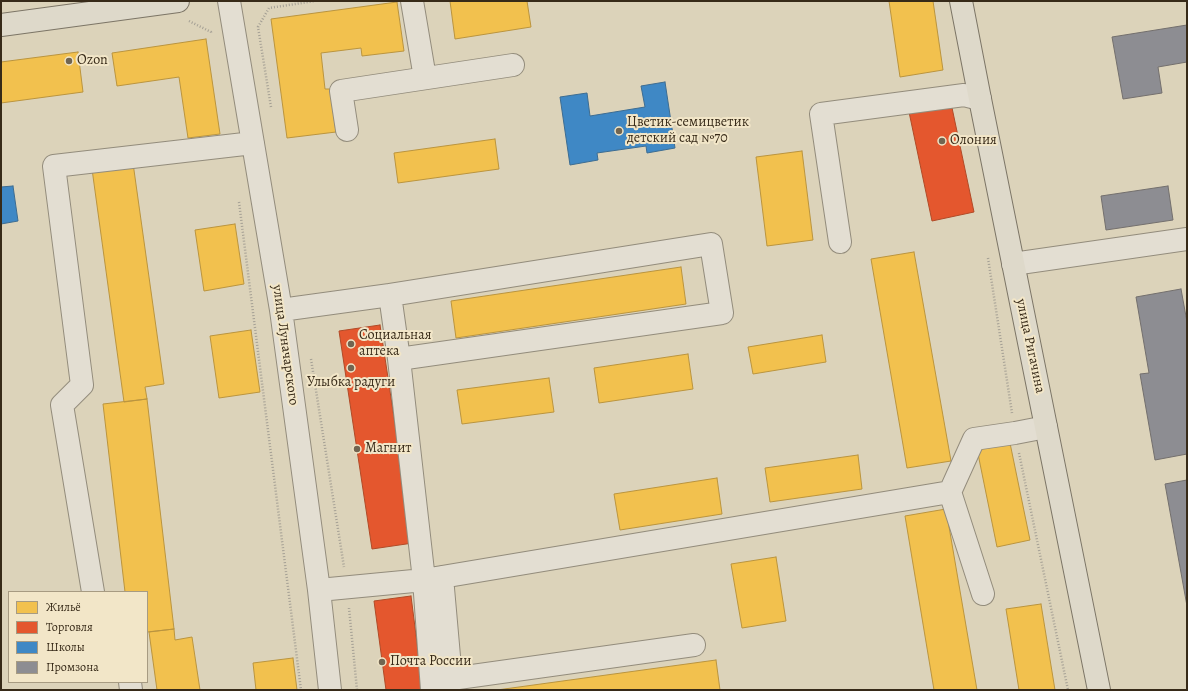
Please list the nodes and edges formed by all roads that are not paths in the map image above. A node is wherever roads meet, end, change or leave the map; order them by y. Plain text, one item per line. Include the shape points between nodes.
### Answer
1 (178, 1) edge
2 (229, 1) edge
3 (412, 1) edge
4 (961, 1) edge
5 (1, 25) edge
6 (513, 65) dead end
7 (425, 78) junction
8 (980, 99) junction
9 (347, 130) dead end
10 (253, 143) junction
11 (1187, 239) edge
12 (840, 242) dead end
13 (1013, 264) junction
14 (390, 295) junction
15 (281, 310) junction
16 (399, 359) junction
17 (1046, 427) junction
18 (950, 492) junction
19 (433, 579) junction
20 (319, 590) junction
21 (93, 591) edge
22 (983, 594) dead end
23 (694, 645) dead end
24 (438, 684) edge
25 (330, 690) edge
26 (1099, 690) edge

1 - 5 main road
2 - 10 street, улица Луначарского
3 - 7 street
4 - 8 main road, улица Ригачина
6 - 7 street
7 - 9 street via 341,91
8 - 12 street via 964,95 821,114
8 - 13 main road, улица Ригачина
10 - 15 street, улица Луначарского
10 - 21 street via 54,166 82,385 62,405
11 - 13 street
13 - 17 main road, улица Ригачина
14 - 15 street
14 - 16 street
14 - 16 street via 711,244 722,313
15 - 20 street, улица Луначарского
16 - 19 street
17 - 18 street via 974,439
17 - 26 main road, улица Ригачина
18 - 19 street
18 - 22 street
19 - 20 street
19 - 24 street
20 - 25 street, улица Луначарского
23 - 24 street

